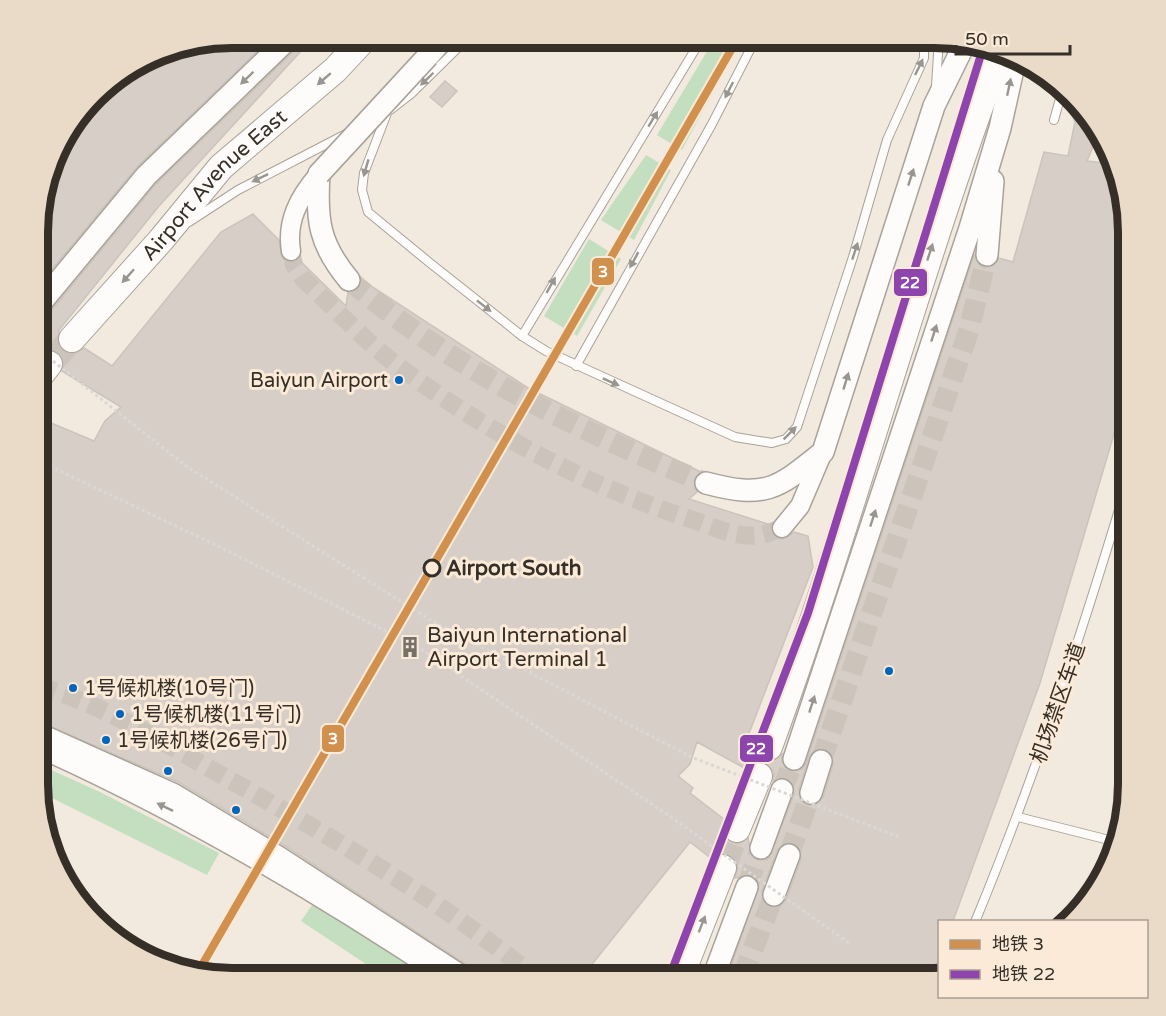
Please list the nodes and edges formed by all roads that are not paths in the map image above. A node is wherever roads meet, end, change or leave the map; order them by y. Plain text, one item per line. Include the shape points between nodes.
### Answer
1 (280, 48) edge
2 (356, 48) edge
3 (436, 48) edge
4 (458, 48) edge
5 (696, 48) edge
6 (751, 48) edge
7 (924, 48) edge
8 (938, 48) edge
9 (960, 50) edge
10 (997, 60) edge
11 (1014, 67) edge
12 (1060, 98) edge
13 (934, 106) junction
14 (387, 113) junction
15 (1054, 120) dead end
16 (1000, 129) junction
17 (319, 174) junction
18 (161, 240) junction
19 (291, 251) tunnel mouth
20 (987, 255) tunnel mouth
21 (349, 280) tunnel mouth
22 (48, 294) edge
23 (522, 336) junction
24 (72, 339) tunnel mouth
25 (576, 366) junction
26 (823, 452) junction
27 (706, 483) tunnel mouth
28 (1118, 513) edge
29 (782, 528) tunnel mouth
30 (48, 737) edge
31 (769, 747) tunnel mouth
32 (48, 751) edge
33 (794, 759) tunnel mouth
34 (821, 761) tunnel mouth
35 (759, 776) tunnel mouth
36 (782, 790) tunnel mouth
37 (811, 792) tunnel mouth
38 (1018, 817) junction
39 (737, 829) tunnel mouth
40 (1109, 840) edge
41 (761, 848) tunnel mouth
42 (789, 855) tunnel mouth
43 (723, 868) tunnel mouth
44 (747, 887) tunnel mouth
45 (774, 895) tunnel mouth
46 (975, 920) edge
47 (434, 968) edge
48 (452, 968) edge
49 (684, 968) edge
50 (717, 968) edge

1 -> 22 main road via 146,176
2 -> 18 highway, Airport Avenue East via 221,167
3 - 17 main road, bridge
4 -> 14 lane
23 -> 5 lane
6 -> 25 lane
25 -> 7 lane via 735,438 757,443 786,439 796,427 816,371 877,183 887,140 924,58
8 - 13 lane
9 - 13 main road
31 -> 10 highway via 814,626 950,192
16 -> 11 main road
12 - 15 lane
26 -> 13 main road
14 -> 18 lane via 238,190
14 -> 23 lane via 364,173 362,190 369,212
16 - 20 main road
33 -> 16 main road
17 - 19 street via 304,191 293,216 288,235
17 - 21 main road via 317,200 326,249
18 -> 24 highway, Airport Avenue East
23 - 25 lane
26 - 27 main road via 787,481 765,491 736,491
26 - 29 street via 800,506
28 - 38 lane, 机场禁区车道 via 1079,644
30 - 48 street via 174,794 281,857
47 -> 32 main road via 294,878 199,824
34 - 37 main road
35 - 39 highway
36 - 41 main road
38 - 40 lane
38 - 46 lane, 机场禁区车道
42 - 45 main road
49 -> 43 highway
44 - 50 main road

